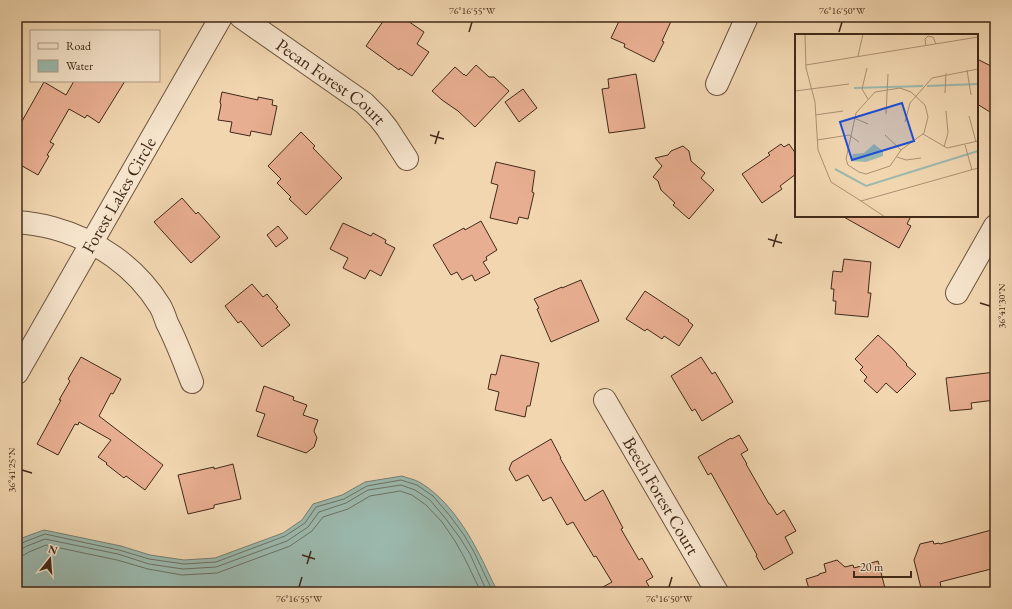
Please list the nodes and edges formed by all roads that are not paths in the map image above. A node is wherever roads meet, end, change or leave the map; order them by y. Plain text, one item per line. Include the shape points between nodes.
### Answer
1 (221, 17) edge
2 (241, 17) edge
3 (748, 17) edge
4 (717, 84) dead end
5 (407, 159) dead end
6 (17, 222) edge
7 (995, 226) edge
8 (91, 243) junction
9 (957, 293) dead end
10 (17, 373) edge
11 (192, 382) dead end
12 (606, 400) dead end
13 (717, 592) edge

1 - 8 street, Forest Lakes Circle
2 - 5 street, Pecan Forest Court via 364,103 387,128
3 - 4 street
6 - 8 street via 52,228 76,235
7 - 9 street
8 - 10 street, Forest Lakes Circle
8 - 11 street via 108,252 128,268 160,306
12 - 13 street, Beech Forest Court

